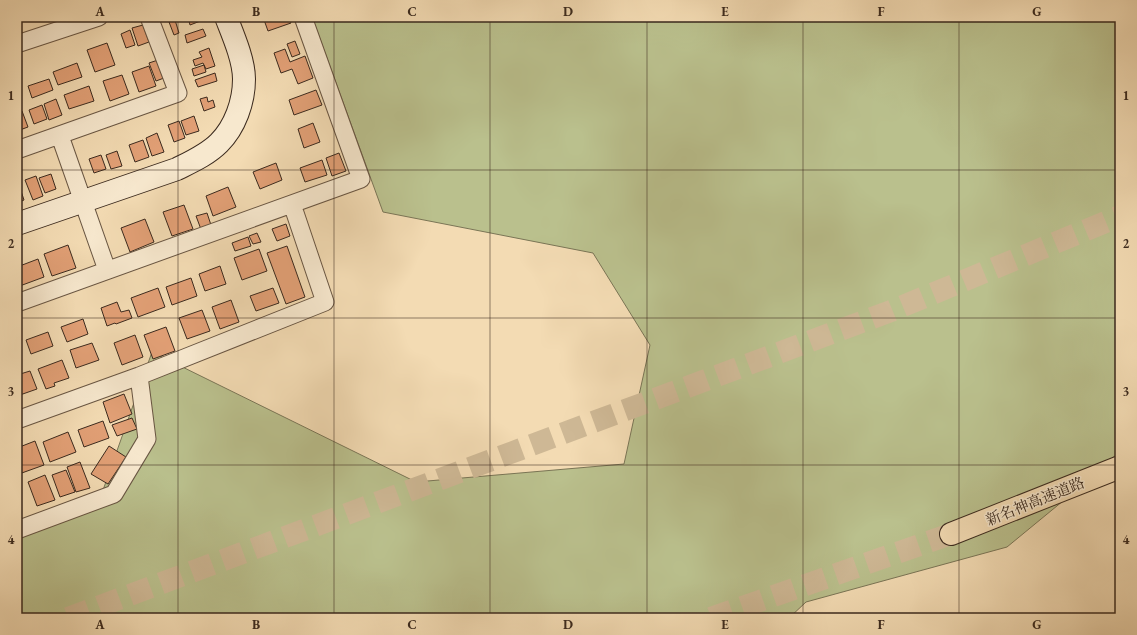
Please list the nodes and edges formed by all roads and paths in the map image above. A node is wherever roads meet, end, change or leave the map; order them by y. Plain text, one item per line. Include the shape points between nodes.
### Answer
1 (99, 17) edge
2 (149, 17) edge
3 (226, 17) edge
4 (304, 17) edge
5 (17, 44) edge
6 (60, 136) junction
7 (17, 150) edge
8 (82, 201) junction
9 (292, 204) junction
10 (17, 224) edge
11 (107, 270) junction
12 (17, 303) edge
13 (139, 376) junction
14 (17, 420) edge
15 (1120, 467) edge
16 (17, 530) edge
17 (951, 534) tunnel mouth

1 - 5 street
2 - 6 street via 178,93
3 - 8 street via 242,62 244,78 240,109 219,143 198,159 177,169
4 - 9 street via 361,179
6 - 7 street
6 - 8 street
8 - 10 street
8 - 11 street
9 - 11 street
9 - 13 street via 325,302
11 - 12 street
13 - 14 street
13 - 16 street via 147,439 114,494
15 - 17 highway, 新名神高速道路

